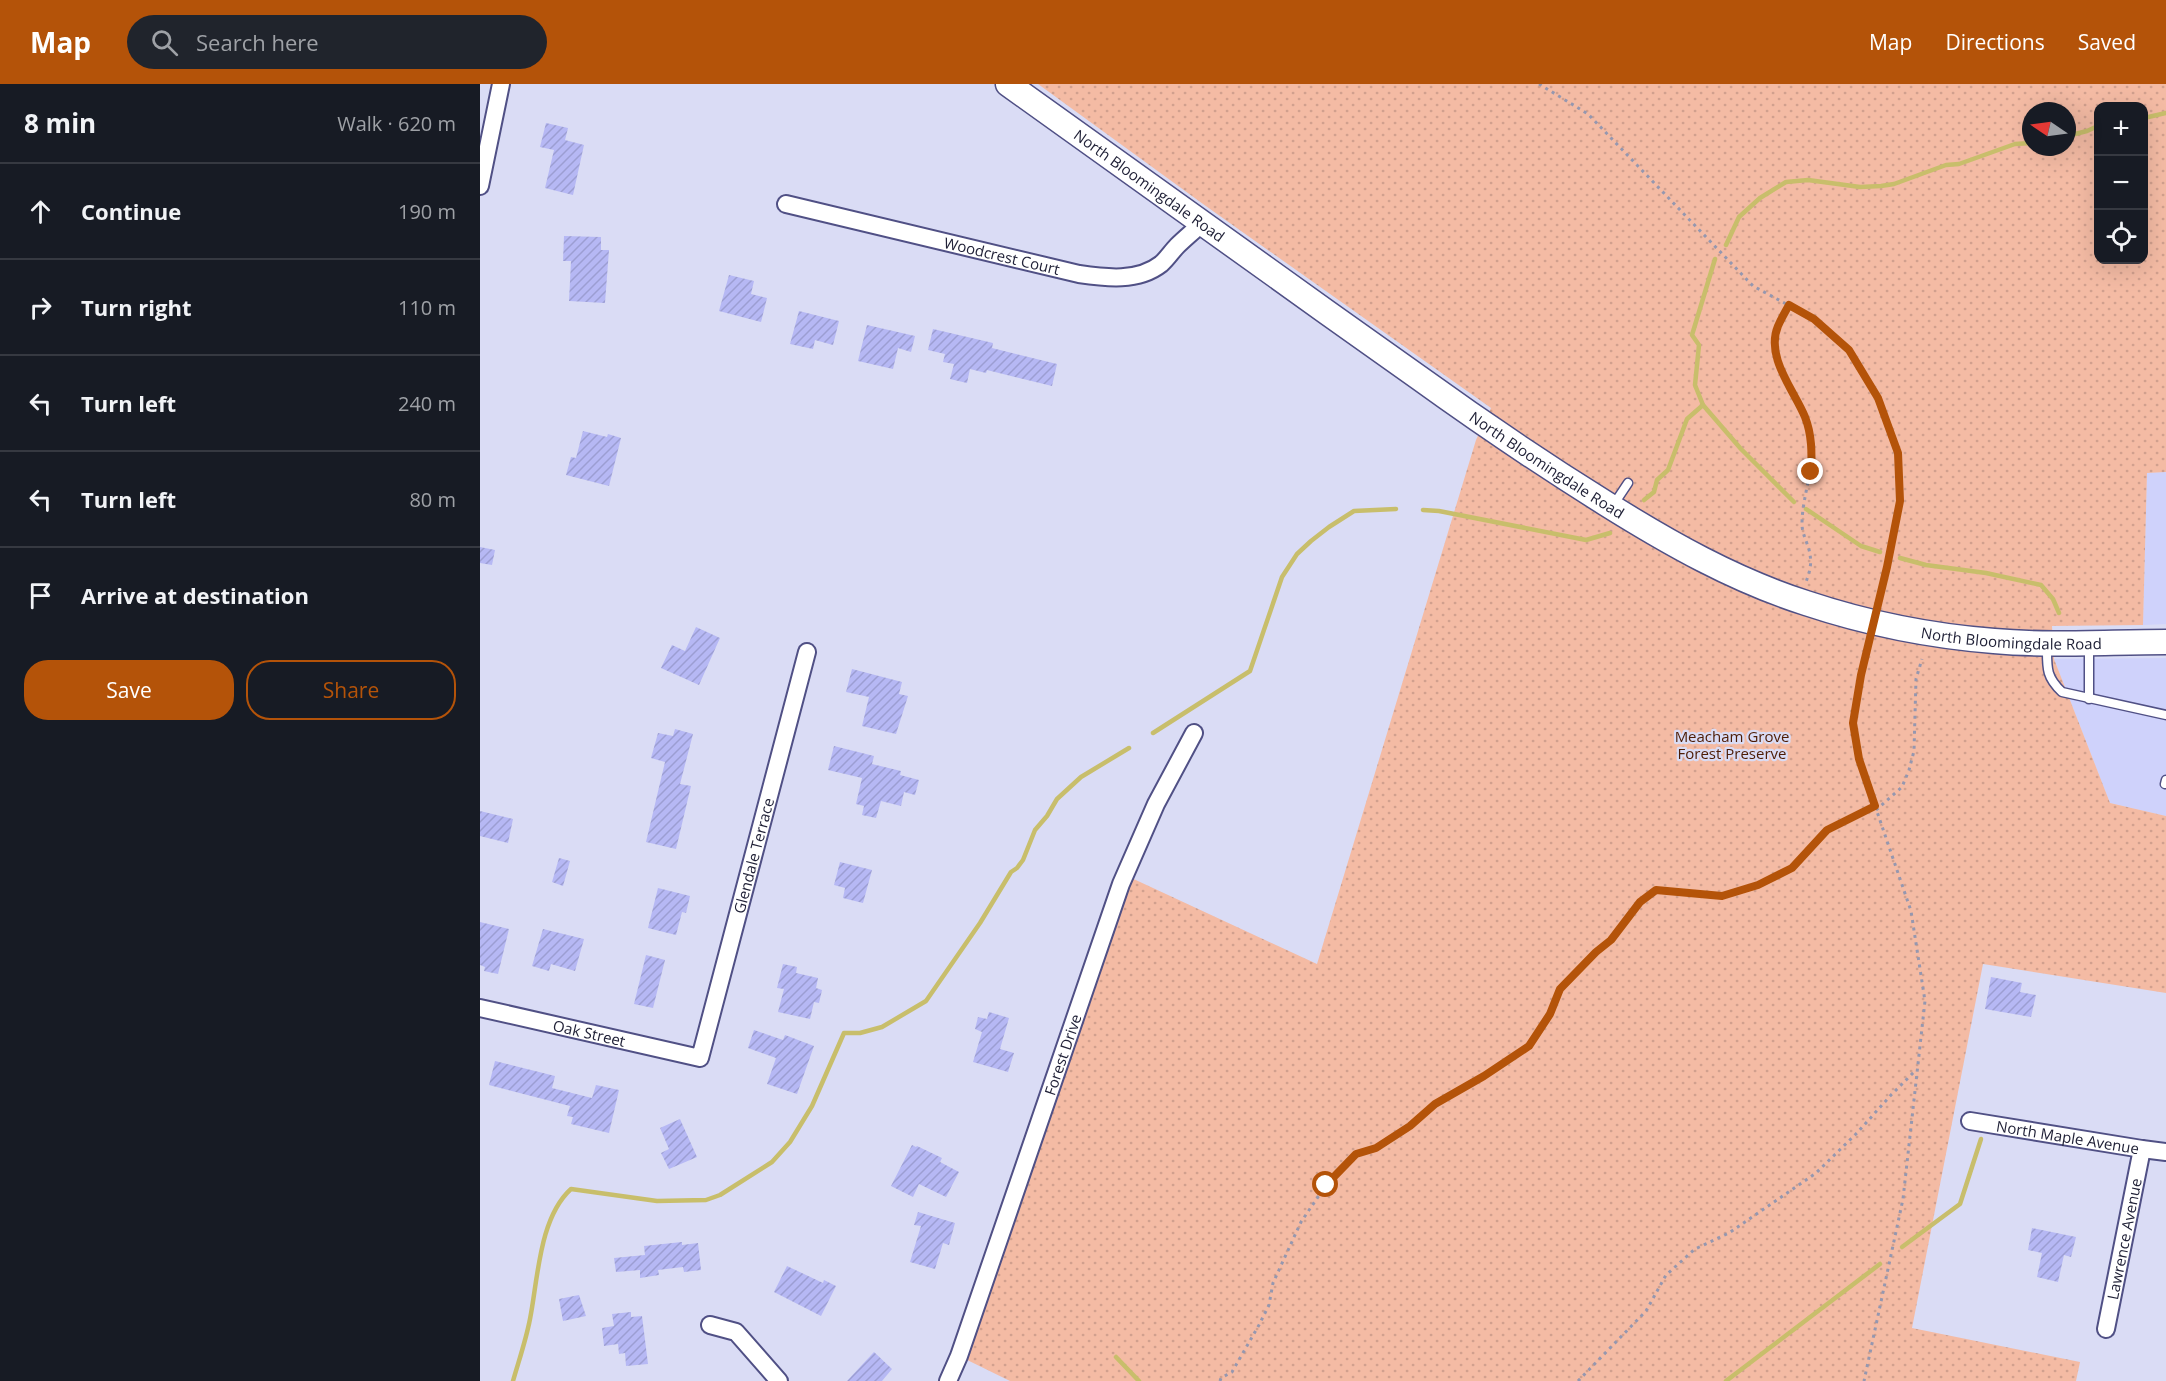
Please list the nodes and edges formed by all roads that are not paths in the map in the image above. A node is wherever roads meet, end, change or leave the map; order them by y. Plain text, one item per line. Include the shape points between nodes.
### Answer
1 (501, 84) edge
2 (1008, 84) edge
3 (480, 186) edge
4 (786, 204) dead end
5 (1202, 223) junction
6 (1628, 483) dead end
7 (1612, 507) junction
8 (2166, 642) edge
9 (2047, 643) junction
10 (2089, 643) junction
11 (807, 652) dead end
12 (2089, 699) junction
13 (2166, 715) edge
14 (1194, 733) dead end
15 (480, 1008) edge
16 (700, 1058) joint
17 (1970, 1121) dead end
18 (2142, 1149) junction
19 (2166, 1152) edge
20 (710, 1325) dead end
21 (2106, 1329) dead end
22 (779, 1381) edge
23 (948, 1381) edge

1 - 3 street
2 - 5 main road, North Bloomingdale Road
4 - 5 street, Woodcrest Court via 1102,278 1145,273 1162,264
5 - 7 main road, North Bloomingdale Road via 1469,414
6 - 7 lane
7 - 9 main road, North Bloomingdale Road via 1708,563 1804,603 1930,633
8 - 10 main road, North Bloomingdale Road
9 - 10 main road, North Bloomingdale Road
9 - 12 lane via 2051,682 2062,692
10 - 12 lane
11 - 16 street, Glendale Terrace
12 - 13 lane
14 - 23 street, Forest Drive via 1125,875
15 - 16 street, Oak Street
17 - 18 street, North Maple Avenue
18 - 19 street, North Maple Avenue
18 - 21 street, Lawrence Avenue
20 - 22 street via 736,1332

